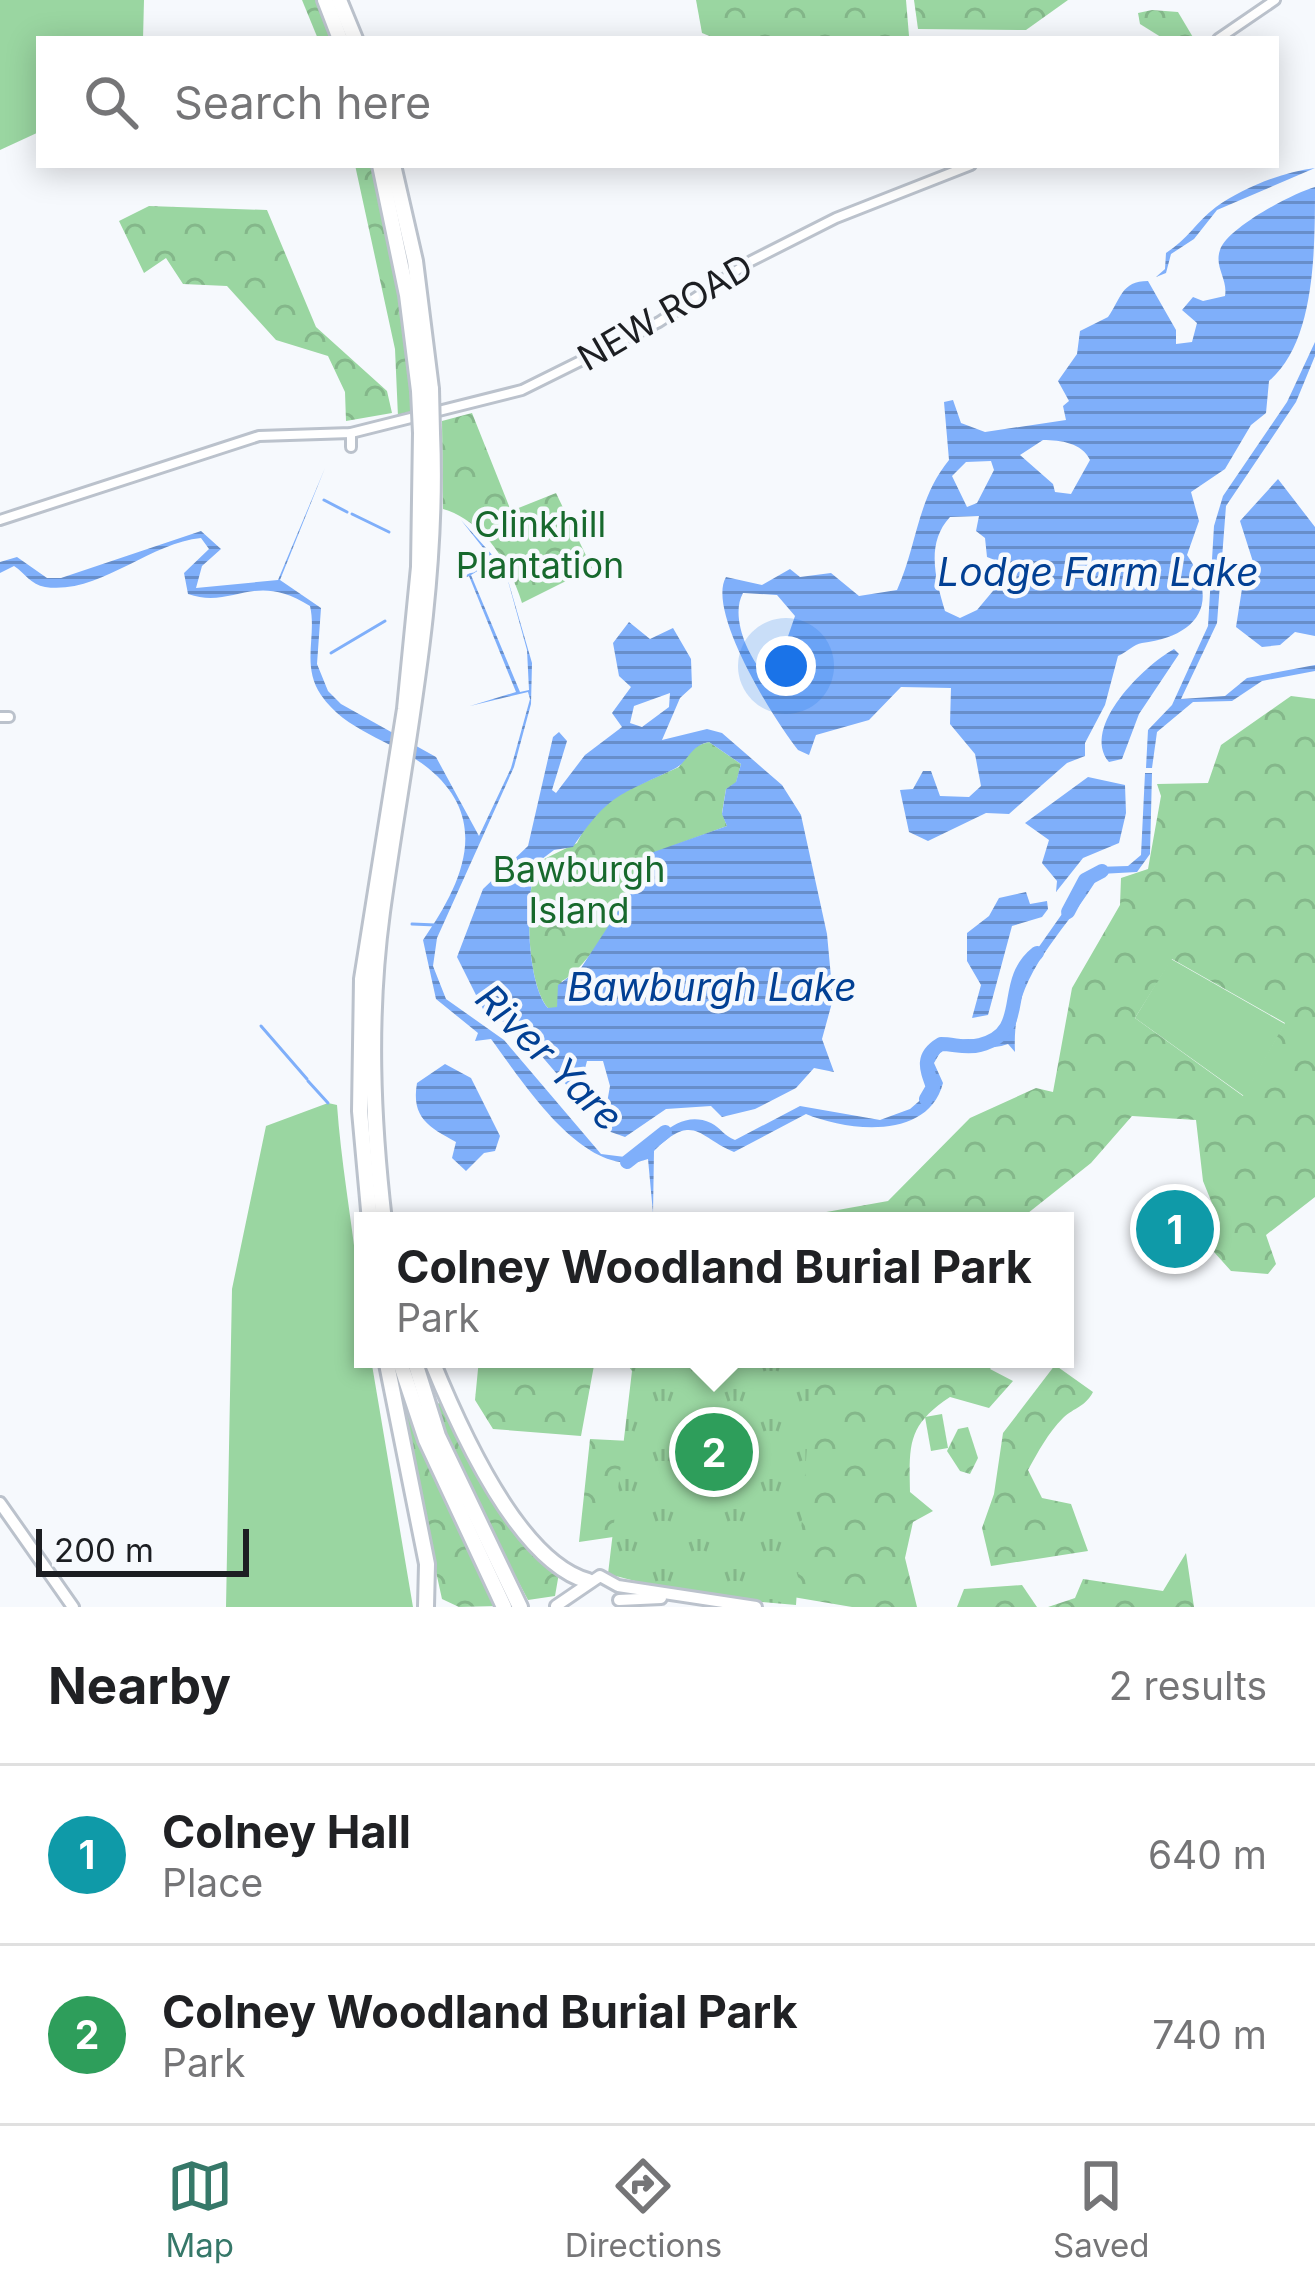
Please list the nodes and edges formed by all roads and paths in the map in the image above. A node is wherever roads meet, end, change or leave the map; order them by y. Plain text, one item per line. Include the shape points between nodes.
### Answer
1 (326, 0) edge
2 (339, 0) edge
3 (1274, 0) edge
4 (339, 36) edge
5 (354, 36) edge
6 (1222, 36) edge
7 (381, 168) edge
8 (394, 168) edge
9 (963, 168) edge
10 (425, 390) junction
11 (351, 433) junction
12 (352, 447) dead end
13 (0, 520) edge
14 (400, 775) junction
15 (366, 1212) edge
16 (386, 1212) edge
17 (388, 1368) edge
18 (402, 1368) edge
19 (417, 1368) edge
20 (435, 1368) edge
21 (0, 1503) edge
22 (583, 1584) junction
23 (618, 1586) junction
24 (688, 1599) junction
25 (618, 1604) edge
26 (554, 1606) edge
27 (73, 1607) edge
28 (426, 1607) edge
29 (504, 1607) edge
30 (520, 1607) edge
31 (575, 1607) edge
32 (586, 1607) edge
33 (756, 1607) edge

1 - 4 highway
2 - 5 highway
3 - 6 street
7 - 10 highway
8 - 10 highway via 415,261
9 - 11 street, NEW ROAD via 836,218 523,390
10 - 14 highway, bridge
11 - 12 street
11 - 13 street, NEW ROAD via 259,436
14 - 15 highway via 362,979 355,1094
14 - 16 highway via 372,1053
17 - 28 highway via 427,1564
18 - 29 highway via 426,1441
19 - 30 highway via 438,1436
20 - 22 highway via 458,1426 517,1523
21 - 27 main road
22 - 23 main road via 600,1576
22 - 26 main road
22 - 32 main road
23 - 24 main road
23 - 25 main road
24 - 25 main road
24 - 33 main road
26 - 31 main road

